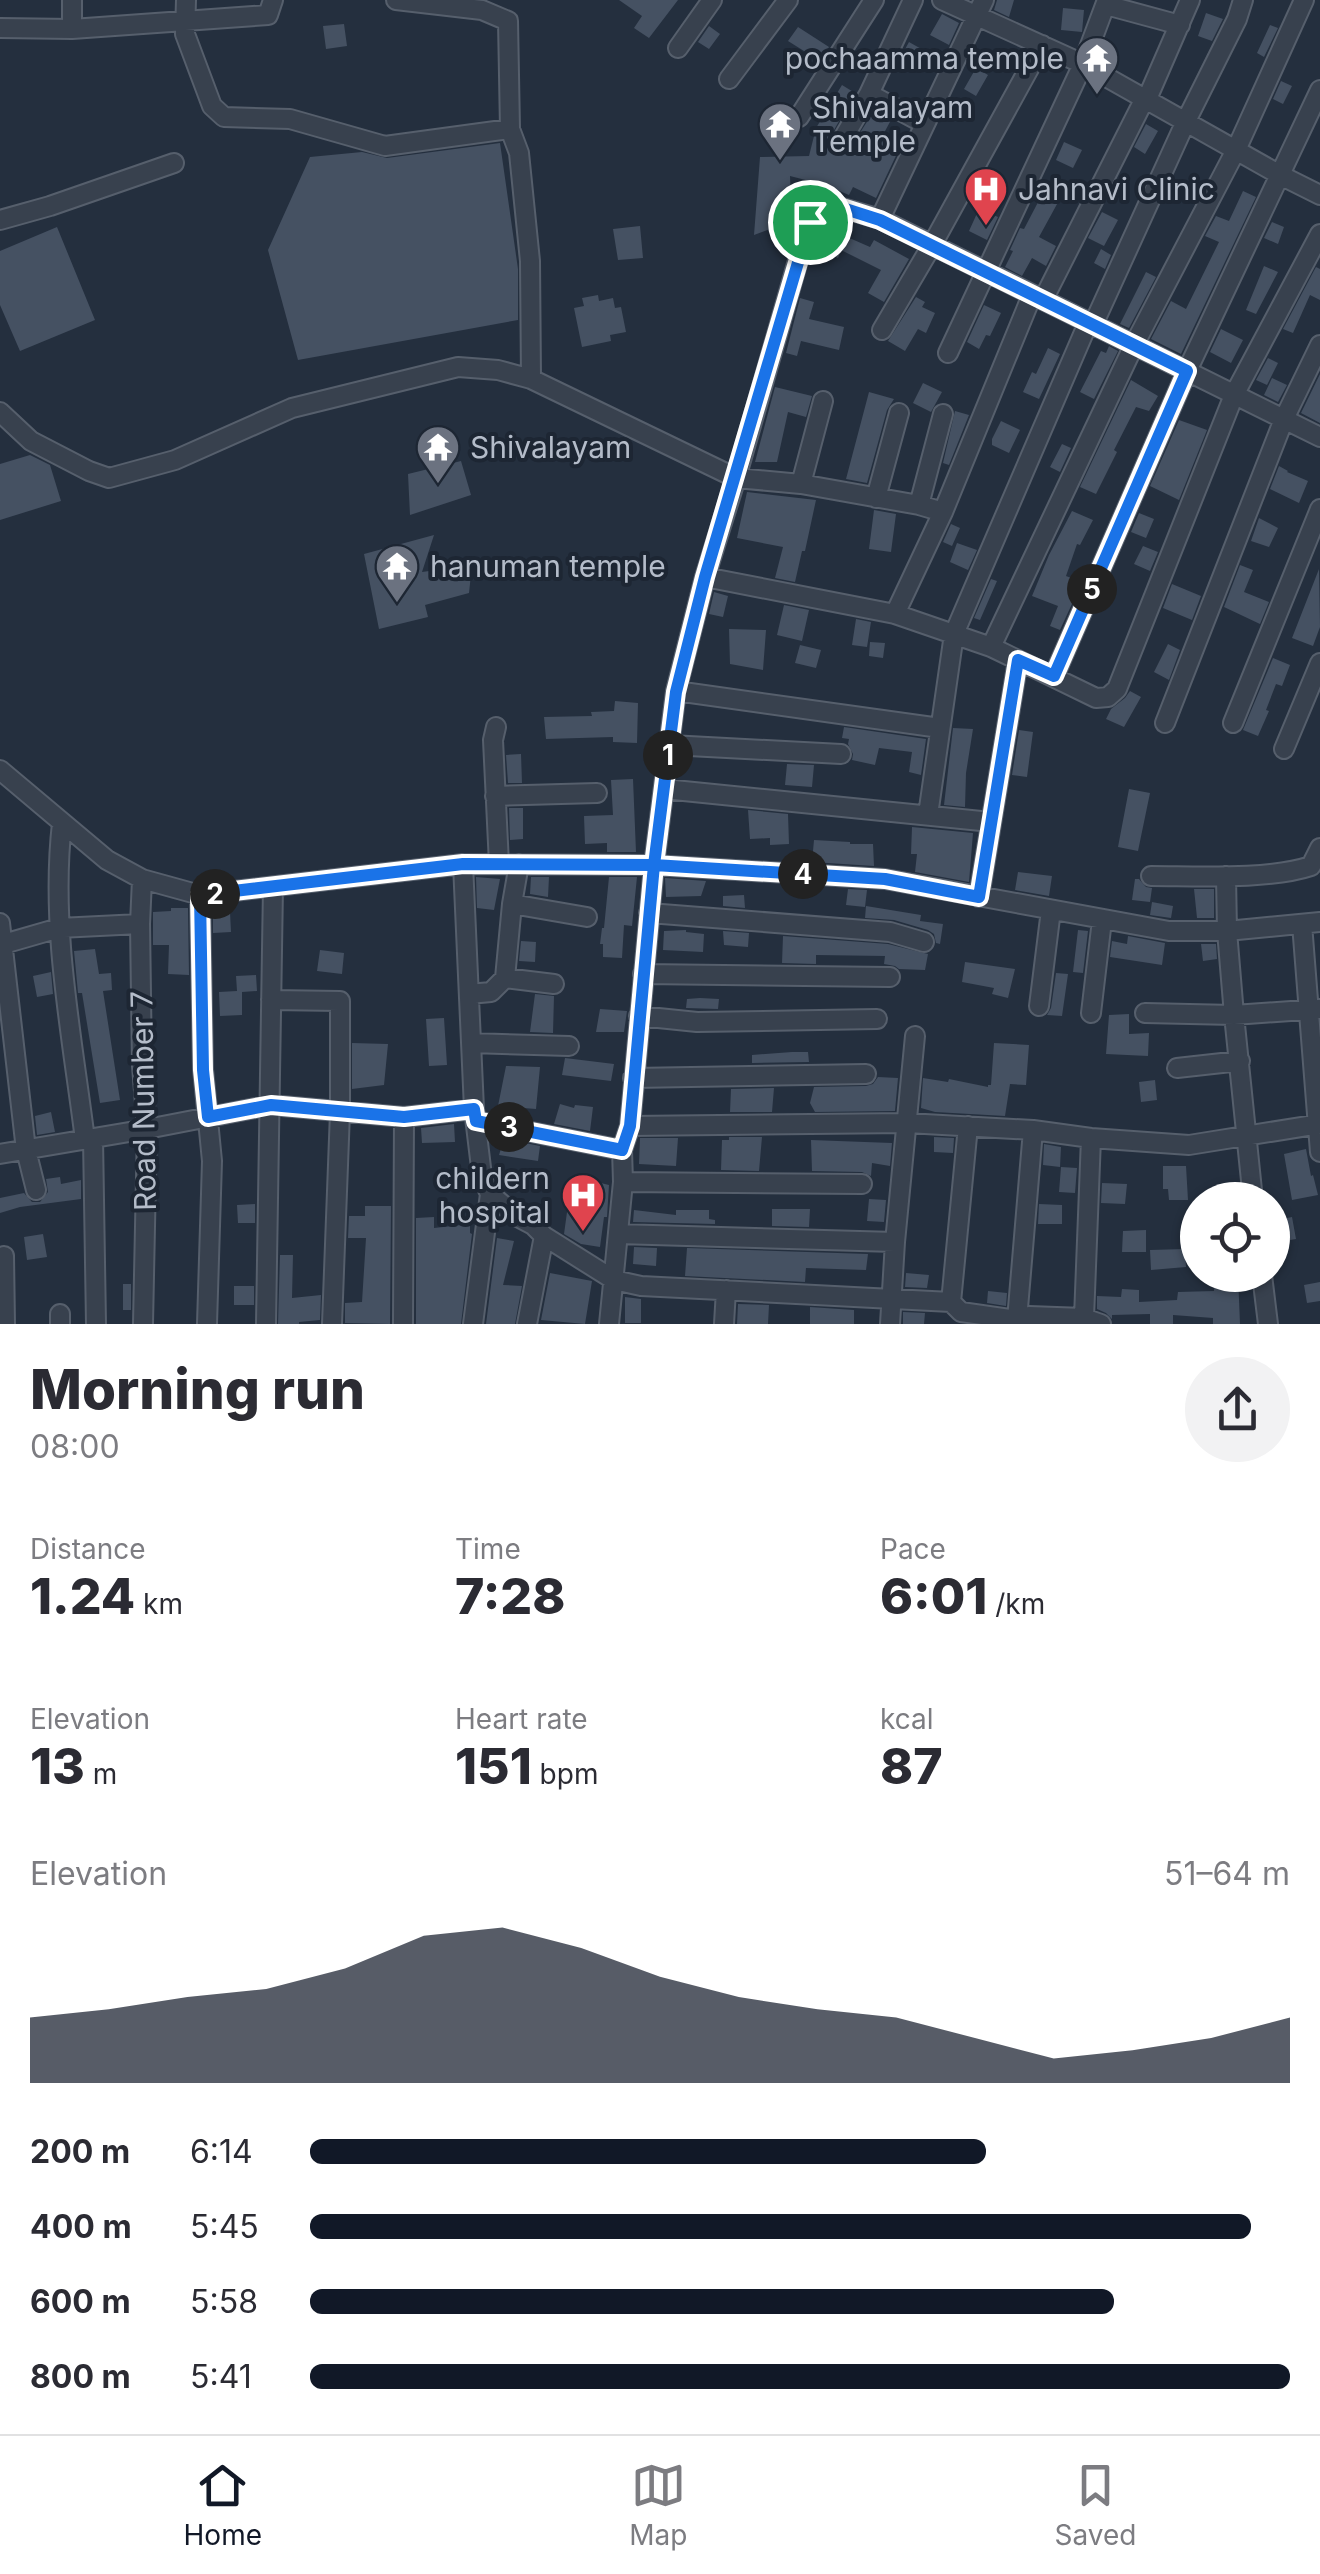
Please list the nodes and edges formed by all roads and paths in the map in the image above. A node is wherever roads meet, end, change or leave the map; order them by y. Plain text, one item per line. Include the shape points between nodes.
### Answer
1 (72, 0) edge
2 (186, 0) edge
3 (273, 0) edge
4 (396, 0) edge
5 (712, 0) edge
6 (788, 0) edge
7 (874, 0) edge
8 (913, 0) edge
9 (942, 0) edge
10 (1190, 0) edge
11 (1244, 0) edge
12 (1304, 0) edge
13 (1106, 3) edge
14 (981, 9) edge
15 (185, 20) junction
16 (1180, 25) junction
17 (0, 28) edge
18 (72, 30) junction
19 (1042, 45) junction
20 (678, 48) dead end
21 (1084, 64) junction
22 (729, 79) dead end
23 (1320, 90) edge
24 (870, 94) junction
25 (1146, 99) junction
26 (799, 117) dead end
27 (1186, 121) junction
28 (925, 124) junction
29 (510, 129) junction
30 (845, 135) dead end
31 (1236, 150) junction
32 (174, 164) dead end
33 (1280, 175) junction
34 (1320, 195) edge
35 (0, 220) edge
36 (880, 220) junction
37 (1320, 234) edge
38 (932, 246) junction
39 (986, 272) junction
40 (1038, 298) junction
41 (1090, 324) junction
42 (882, 330) dead end
43 (1134, 345) junction
44 (1320, 345) edge
45 (948, 353) dead end
46 (1187, 371) junction
47 (531, 379) junction
48 (1234, 395) junction
49 (823, 401) dead end
50 (0, 412) edge
51 (900, 413) dead end
52 (943, 414) dead end
53 (1284, 420) junction
54 (1320, 437) edge
55 (736, 478) junction
56 (800, 484) junction
57 (876, 498) junction
58 (919, 505) junction
59 (1320, 509) edge
60 (944, 512) junction
61 (705, 577) junction
62 (894, 614) junction
63 (954, 634) junction
64 (991, 647) junction
65 (1018, 660) junction
66 (1320, 663) edge
67 (1054, 676) junction
68 (676, 692) junction
69 (1164, 723) dead end
70 (1233, 724) dead end
71 (496, 727) dead end
72 (940, 728) junction
73 (670, 745) junction
74 (1284, 749) dead end
75 (841, 754) dead end
76 (0, 770) edge
77 (664, 789) junction
78 (597, 793) dead end
79 (496, 796) junction
80 (928, 816) junction
81 (991, 822) junction
82 (62, 823) junction
83 (1320, 848) edge
84 (463, 864) junction
85 (499, 864) junction
86 (519, 864) junction
87 (654, 865) junction
88 (1151, 876) dead end
89 (1226, 876) junction
90 (142, 879) junction
91 (273, 887) junction
92 (200, 895) junction
93 (979, 897) junction
94 (512, 904) junction
95 (1051, 910) junction
96 (649, 913) junction
97 (587, 917) dead end
98 (1102, 920) junction
99 (0, 923) edge
100 (1311, 923) edge
101 (140, 924) junction
102 (59, 928) junction
103 (1227, 931) junction
104 (924, 942) dead end
105 (1, 944) edge
106 (644, 974) junction
107 (890, 977) dead end
108 (504, 978) junction
109 (554, 984) dead end
110 (469, 994) junction
111 (271, 1000) junction
112 (1039, 1006) dead end
113 (1315, 1009) edge
114 (1145, 1012) dead end
115 (1091, 1013) dead end
116 (1234, 1014) junction
117 (639, 1016) junction
118 (877, 1019) dead end
119 (915, 1036) dead end
120 (471, 1043) junction
121 (570, 1046) dead end
122 (1240, 1061) junction
123 (1177, 1068) dead end
124 (866, 1074) dead end
125 (633, 1078) junction
126 (271, 1105) junction
127 (340, 1112) junction
128 (474, 1115) junction
129 (208, 1117) junction
130 (404, 1117) junction
131 (907, 1122) junction
132 (1318, 1124) edge
133 (630, 1126) junction
134 (968, 1126) junction
135 (147, 1130) junction
136 (1033, 1130) junction
137 (1246, 1137) junction
138 (1091, 1138) junction
139 (89, 1139) junction
140 (26, 1150) junction
141 (622, 1150) junction
142 (1320, 1152) edge
143 (0, 1154) edge
144 (623, 1182) junction
145 (1251, 1182) edge
146 (862, 1184) dead end
147 (36, 1190) dead end
148 (490, 1194) junction
149 (618, 1234) junction
150 (544, 1236) junction
151 (895, 1242) junction
152 (4, 1256) dead end
153 (614, 1280) junction
154 (726, 1290) junction
155 (1264, 1292) edge
156 (891, 1298) junction
157 (958, 1313) edge
158 (1025, 1320) edge
159 (1092, 1321) edge
160 (4, 1324) edge
161 (96, 1324) edge
162 (144, 1324) edge
163 (207, 1324) edge
164 (266, 1324) edge
165 (332, 1324) edge
166 (403, 1324) edge
167 (473, 1324) edge
168 (527, 1324) edge
169 (609, 1324) edge
170 (724, 1324) edge
171 (890, 1324) edge
172 (1268, 1324) edge

1 - 18 street
2 - 15 street
3 - 15 street via 268,15
4 - 29 street via 482,10 508,21
5 - 20 street
6 - 22 street
7 - 26 street
8 - 24 street
9 - 14 street
10 - 16 street
11 - 27 street
12 - 31 street
13 - 16 street
13 - 21 street
14 - 19 street
14 - 28 street
15 - 18 street
15 - 29 street via 212,106 224,117 290,120 385,146
16 - 25 street
17 - 18 street
19 - 21 street
19 - 38 street
21 - 25 street
21 - 39 street
23 - 33 street
24 - 28 street
24 - 30 street
25 - 27 street
25 - 40 street
27 - 31 street
27 - 41 street
28 - 36 street
29 - 47 street via 519,153 530,260
31 - 33 street
31 - 43 street
32 - 35 street
33 - 34 street
33 - 46 street
36 - 38 street
36 - 55 street via 836,206 820,207 810,222
37 - 48 street
38 - 39 street
38 - 42 street
39 - 40 street
39 - 45 street
40 - 41 street
40 - 60 street
41 - 43 street
41 - 63 street
43 - 46 street
43 - 64 street
44 - 53 street
46 - 48 street
46 - 67 street
47 - 50 street via 458,367 292,408 175,460 109,478 30,442
47 - 55 street
48 - 53 street
48 - 67 street via 1117,689 1096,698
49 - 56 street
51 - 57 street
52 - 58 street
53 - 54 street
53 - 69 street
55 - 56 street
55 - 61 street
56 - 57 street
57 - 58 street
58 - 60 street
59 - 70 street
60 - 62 street
61 - 62 street
61 - 68 street
62 - 63 street
63 - 64 street
63 - 72 street
64 - 65 street
65 - 67 street
65 - 81 street
66 - 74 street
68 - 72 street
68 - 73 street
71 - 79 street
72 - 80 street
73 - 75 street
73 - 77 street
76 - 82 street
77 - 80 street
77 - 87 street
78 - 79 street
79 - 85 street
80 - 81 street
81 - 93 street
82 - 90 street via 106,860
82 - 102 street
83 - 89 street via 1311,866 1298,870
84 - 85 street
84 - 91 street
84 - 110 street
85 - 86 street
86 - 87 street
86 - 94 street
87 - 93 street via 885,879
87 - 96 street
88 - 89 street
89 - 103 street
90 - 92 street
90 - 101 street, Road Number 7
91 - 92 street
91 - 111 street
92 - 129 street
93 - 95 street
94 - 97 street
94 - 108 street
95 - 98 street
95 - 112 street
96 - 104 street via 890,932
96 - 106 street
98 - 103 street via 1169,931
98 - 115 street
99 - 105 street
100 - 103 street
100 - 113 street
101 - 102 street
101 - 135 street, Road Number 7
102 - 105 street
102 - 139 street
103 - 116 street
105 - 140 street
106 - 107 street
106 - 117 street
108 - 109 street
108 - 110 street via 491,992
110 - 120 street
111 - 126 street
111 - 127 street via 340,1001
113 - 116 street
113 - 132 street
114 - 116 street
116 - 122 street
117 - 118 street via 697,1022
117 - 125 street
119 - 131 street
120 - 121 street
120 - 128 street
122 - 123 street
122 - 137 street
124 - 125 street
125 - 133 street
126 - 127 street
126 - 129 street
126 - 164 street
127 - 130 street
127 - 165 street
128 - 130 street
128 - 141 street
128 - 148 street
129 - 135 street
129 - 163 street
130 - 166 street
131 - 133 street
131 - 134 street
131 - 151 street
132 - 137 street
132 - 142 street
133 - 141 street
134 - 136 street
134 - 157 street
135 - 139 street
135 - 162 street, Road Number 7
136 - 138 street
136 - 158 street
137 - 138 street via 1188,1145
137 - 145 street
138 - 159 street
139 - 140 street
139 - 161 street
140 - 143 street
140 - 147 street
141 - 144 street
144 - 146 street
144 - 149 street
148 - 150 street
148 - 167 street
149 - 151 street
149 - 153 street
150 - 153 street
150 - 168 street
151 - 156 street
152 - 160 street
153 - 154 street
153 - 169 street
154 - 156 street
154 - 170 street
155 - 172 street
156 - 157 street
156 - 171 street
157 - 158 street
158 - 159 street

